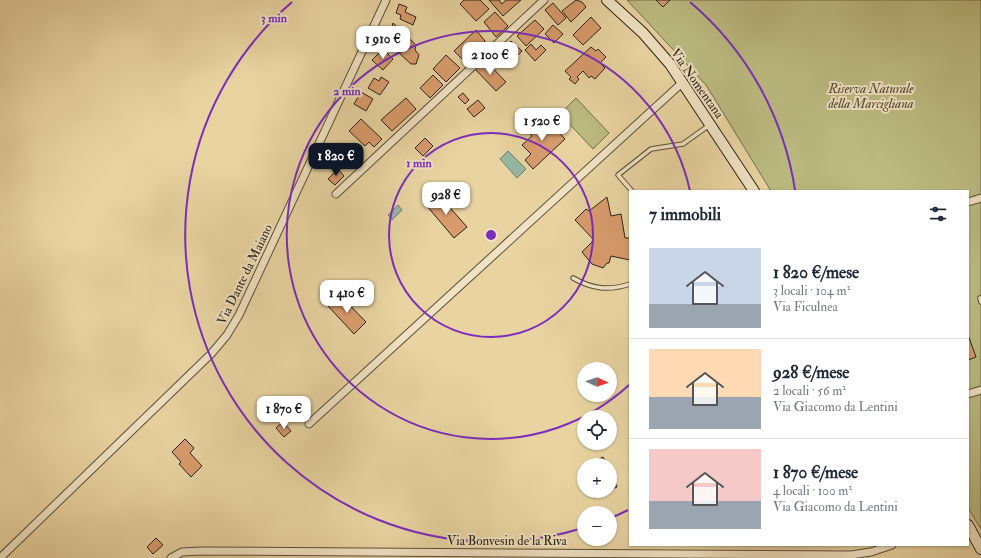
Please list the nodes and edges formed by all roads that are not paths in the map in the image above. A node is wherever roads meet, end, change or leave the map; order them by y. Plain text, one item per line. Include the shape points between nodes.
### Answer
1 (386, 0) edge
2 (544, 0) edge
3 (607, 0) edge
4 (683, 82) junction
5 (711, 124) junction
6 (631, 190) edge
7 (753, 190) edge
8 (336, 194) dead end
9 (981, 198) edge
10 (969, 202) edge
11 (573, 278) dead end
12 (629, 284) edge
13 (981, 390) edge
14 (969, 394) edge
15 (309, 424) dead end
16 (969, 527) edge
17 (634, 546) edge
18 (889, 546) edge
19 (981, 549) edge
20 (633, 553) junction
21 (0, 558) edge
22 (171, 558) edge

1 - 21 street, Via Dante da Maiano via 229,332 211,354
2 - 8 street
3 - 4 main road, Via Nomentana via 652,42
4 - 5 main road, Via Nomentana
4 - 15 street
5 - 6 lane via 683,144 651,149 644,153 618,175
5 - 7 main road, Via Nomentana
9 - 10 street
11 - 12 lane via 599,288 617,288
13 - 14 street
16 - 19 main road
17 - 20 street
18 - 20 street, Via Bonvesin de la Riva via 851,555
20 - 22 street, Via Bonvesin de la Riva via 202,551 182,552

